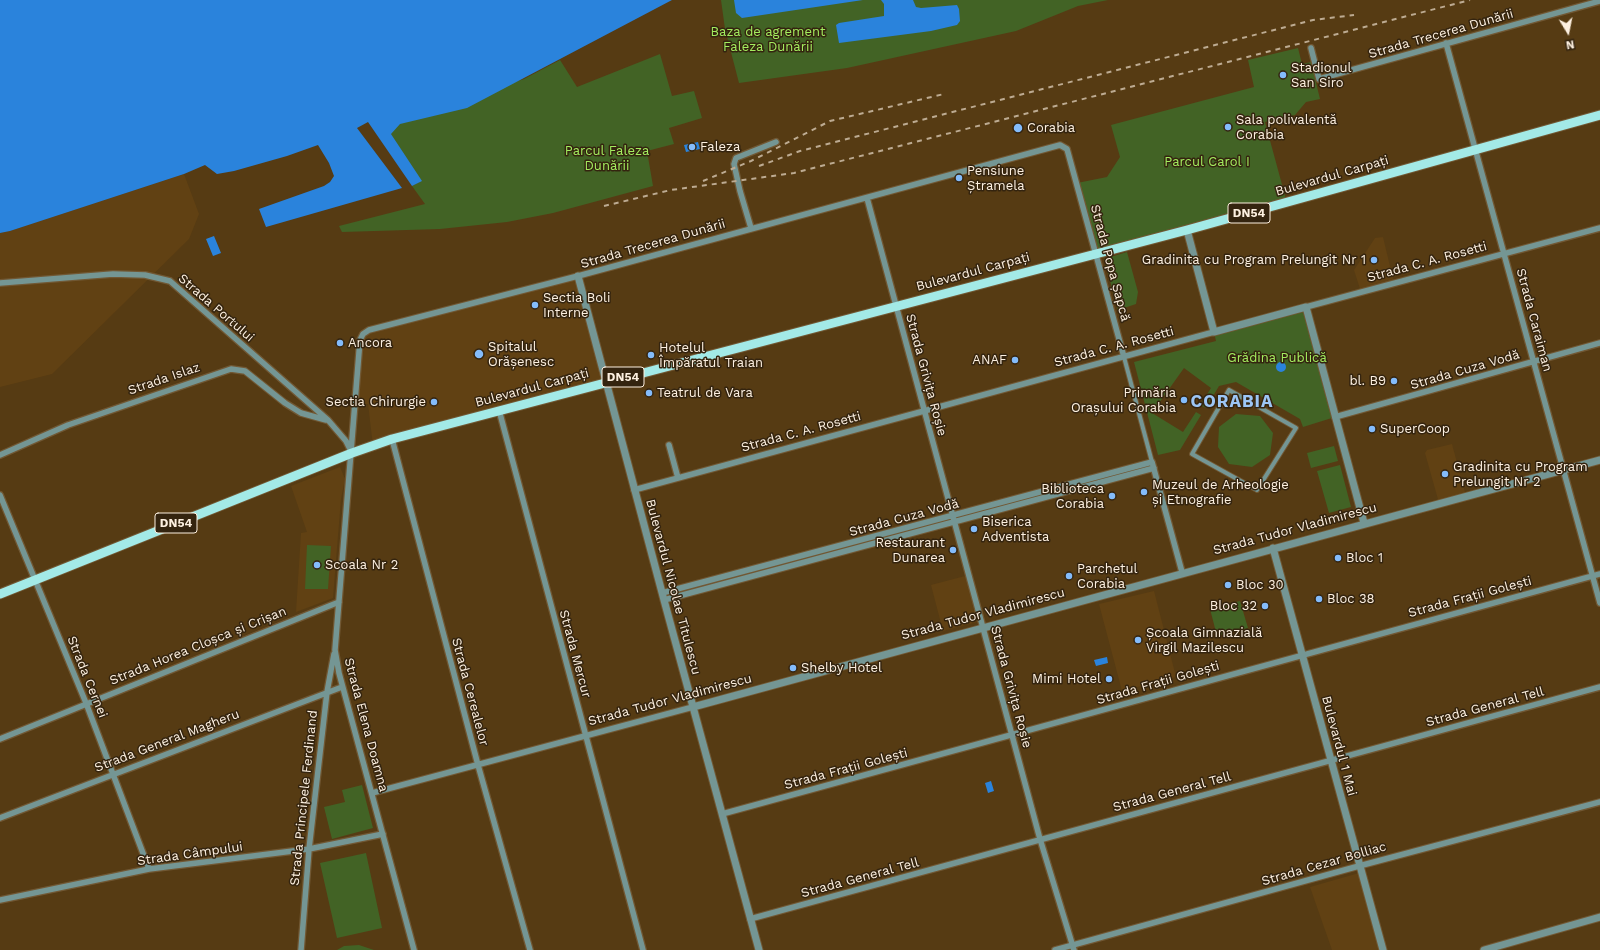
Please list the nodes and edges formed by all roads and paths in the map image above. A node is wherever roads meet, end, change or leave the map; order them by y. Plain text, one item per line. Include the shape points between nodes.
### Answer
1 (1600, 1) edge
2 (1446, 43) junction
3 (1311, 48) dead end
4 (1600, 115) edge
5 (776, 142) dead end
6 (1064, 146) joint
7 (1475, 150) junction
8 (867, 198) junction
9 (752, 228) junction
10 (1600, 228) edge
11 (1187, 230) junction
12 (1504, 253) junction
13 (1096, 254) junction
14 (578, 276) junction
15 (0, 283) edge
16 (896, 305) junction
17 (1306, 307) junction
18 (1214, 332) junction
19 (1600, 343) edge
20 (1124, 357) junction
21 (1534, 362) junction
22 (606, 382) junction
23 (499, 410) junction
24 (925, 411) junction
25 (1335, 417) junction
26 (328, 420) junction
27 (1296, 428) joint
28 (392, 439) junction
29 (669, 445) dead end
30 (352, 453) junction
31 (0, 455) edge
32 (1600, 460) edge
33 (1153, 465) junction
34 (1563, 469) junction
35 (678, 478) junction
36 (634, 490) junction
37 (0, 495) edge
38 (955, 519) junction
39 (1364, 523) junction
40 (1273, 548) junction
41 (1182, 572) junction
42 (1600, 574) edge
43 (1593, 576) junction
44 (34, 580) junction
45 (0, 594) edge
46 (663, 596) junction
47 (339, 602) junction
48 (1600, 603) edge
49 (983, 627) junction
50 (335, 650) junction
51 (1302, 654) junction
52 (342, 686) junction
53 (1600, 687) edge
54 (327, 692) junction
55 (86, 703) junction
56 (692, 707) junction
57 (1012, 735) junction
58 (585, 736) junction
59 (0, 739) edge
60 (1331, 760) junction
61 (478, 765) junction
62 (114, 773) junction
63 (372, 793) junction
64 (1600, 802) edge
65 (722, 814) junction
66 (0, 818) edge
67 (383, 834) junction
68 (1040, 839) junction
69 (308, 849) junction
70 (1359, 866) junction
71 (148, 869) junction
72 (0, 900) edge
73 (1600, 917) edge
74 (750, 919) junction
75 (1073, 948) edge
76 (301, 950) edge
77 (414, 950) edge
78 (530, 950) edge
79 (643, 950) edge
80 (759, 950) edge
81 (1055, 950) edge
82 (1383, 950) edge
83 (1484, 950) edge

1 - 2 street, Strada Trecerea Dunării
2 - 3 street, Strada Trecerea Dunării via 1319,79
2 - 7 street, Strada Caraiman
4 - 7 main road, Bulevardul Carpați / DN54
5 - 9 street via 736,158 734,164
6 - 8 street, Strada Trecerea Dunării via 1009,158
6 - 13 street, Strada Popa Șapcă via 1067,149
7 - 11 main road, Bulevardul Carpați / DN54
7 - 12 street, Strada Caraiman
8 - 9 street, Strada Trecerea Dunării
8 - 16 street, Strada Grivița Roșie
9 - 14 street, Strada Trecerea Dunării
10 - 12 street, Strada C. A. Rosetti
11 - 13 main road, Bulevardul Carpați / DN54
11 - 18 street
12 - 17 street, Strada C. A. Rosetti
12 - 21 street, Strada Caraiman
13 - 16 main road, Bulevardul Carpați / DN54
13 - 20 street, Strada Popa Șapcă
14 - 22 street, Bulevardul Nicolae Titulescu
14 - 30 street, Strada Trecerea Dunării via 376,328 363,334 360,340
15 - 26 street, Strada Portului via 113,274 145,275 170,281
16 - 22 main road, Bulevardul Carpați / DN54
16 - 24 street, Strada Grivița Roșie
17 - 18 street, Strada C. A. Rosetti
17 - 25 street
18 - 20 street, Strada C. A. Rosetti
19 - 21 street, Strada Cuza Vodă
20 - 24 street, Strada C. A. Rosetti
20 - 33 street, Strada Popa Șapcă
21 - 25 street, Strada Cuza Vodă
21 - 34 street, Strada Caraiman
22 - 23 main road, Bulevardul Carpați / DN54
22 - 36 street, Bulevardul Nicolae Titulescu
23 - 28 main road, Bulevardul Carpați / DN54
23 - 58 street, Strada Mercur
24 - 35 street, Strada C. A. Rosetti
24 - 38 street, Strada Grivița Roșie
25 - 39 street
26 - 30 street, Strada Portului via 346,441
26 - 31 street, Strada Islaz via 301,413 245,371 231,368 68,425
27 - 27 street via 1257,490 1192,454 1229,390
28 - 30 main road, Bulevardul Carpați / DN54
28 - 61 street, Strada Cerealelor
29 - 35 street
30 - 44 main road, DN54
30 - 47 street, Strada Elena Doamna
32 - 34 street, Strada Tudor Vladimirescu
33 - 38 street, Strada Cuza Vodă
33 - 41 street, Strada Popa Șapcă
34 - 39 street, Strada Tudor Vladimirescu
34 - 43 street, Strada Caraiman
35 - 36 street, Strada C. A. Rosetti
36 - 46 street, Bulevardul Nicolae Titulescu
37 - 44 street, Strada Cernei
38 - 46 street, Strada Cuza Vodă
38 - 49 street, Strada Grivița Roșie
39 - 40 street, Strada Tudor Vladimirescu
40 - 41 street, Strada Tudor Vladimirescu
40 - 51 street, Bulevardul 1 Mai
41 - 49 street, Strada Tudor Vladimirescu
42 - 43 street, Strada Frații Golești
43 - 48 street, Strada Caraiman
43 - 51 street, Strada Frații Golești
44 - 45 main road, DN54
44 - 55 street, Strada Cernei
46 - 56 street, Bulevardul Nicolae Titulescu
47 - 50 street, Strada Elena Doamna
47 - 55 street, Strada Horea Cloșca și Crișan
49 - 56 street, Strada Tudor Vladimirescu
49 - 57 street, Strada Grivița Roșie
50 - 52 street, Strada Elena Doamna
50 - 54 street, Strada Principele Ferdinand
51 - 57 street, Strada Frații Golești
51 - 60 street, Bulevardul 1 Mai
52 - 54 street, Strada General Magheru
52 - 63 street, Strada Elena Doamna
53 - 60 street, Strada General Tell
54 - 62 street, Strada General Magheru
54 - 69 street, Strada Principele Ferdinand
55 - 59 street, Strada Horea Cloșca și Crișan
55 - 62 street, Strada Cernei
56 - 58 street, Strada Tudor Vladimirescu
56 - 65 street, Bulevardul Nicolae Titulescu
57 - 65 street, Strada Frații Golești
57 - 68 street, Strada Grivița Roșie
58 - 61 street, Strada Tudor Vladimirescu
58 - 79 street, Strada Mercur
60 - 68 street, Strada General Tell
60 - 70 street, Bulevardul 1 Mai
61 - 63 street, Strada Tudor Vladimirescu
61 - 78 street, Strada Cerealelor
62 - 66 street, Strada General Magheru
62 - 71 street, Strada Cernei
63 - 67 street, Strada Elena Doamna
64 - 70 street, Strada Cezar Bolliac
65 - 74 street, Bulevardul Nicolae Titulescu
67 - 69 street, Strada Câmpului
67 - 77 street, Strada Elena Doamna
68 - 74 street, Strada General Tell
68 - 75 street, Strada Grivița Roșie
69 - 71 street, Strada Câmpului
69 - 76 street, Strada Principele Ferdinand
70 - 75 street, Strada Cezar Bolliac
70 - 82 street, Bulevardul 1 Mai
71 - 72 street, Strada Câmpului
73 - 83 street
74 - 80 street, Bulevardul Nicolae Titulescu
75 - 81 street, Strada Cezar Bolliac

